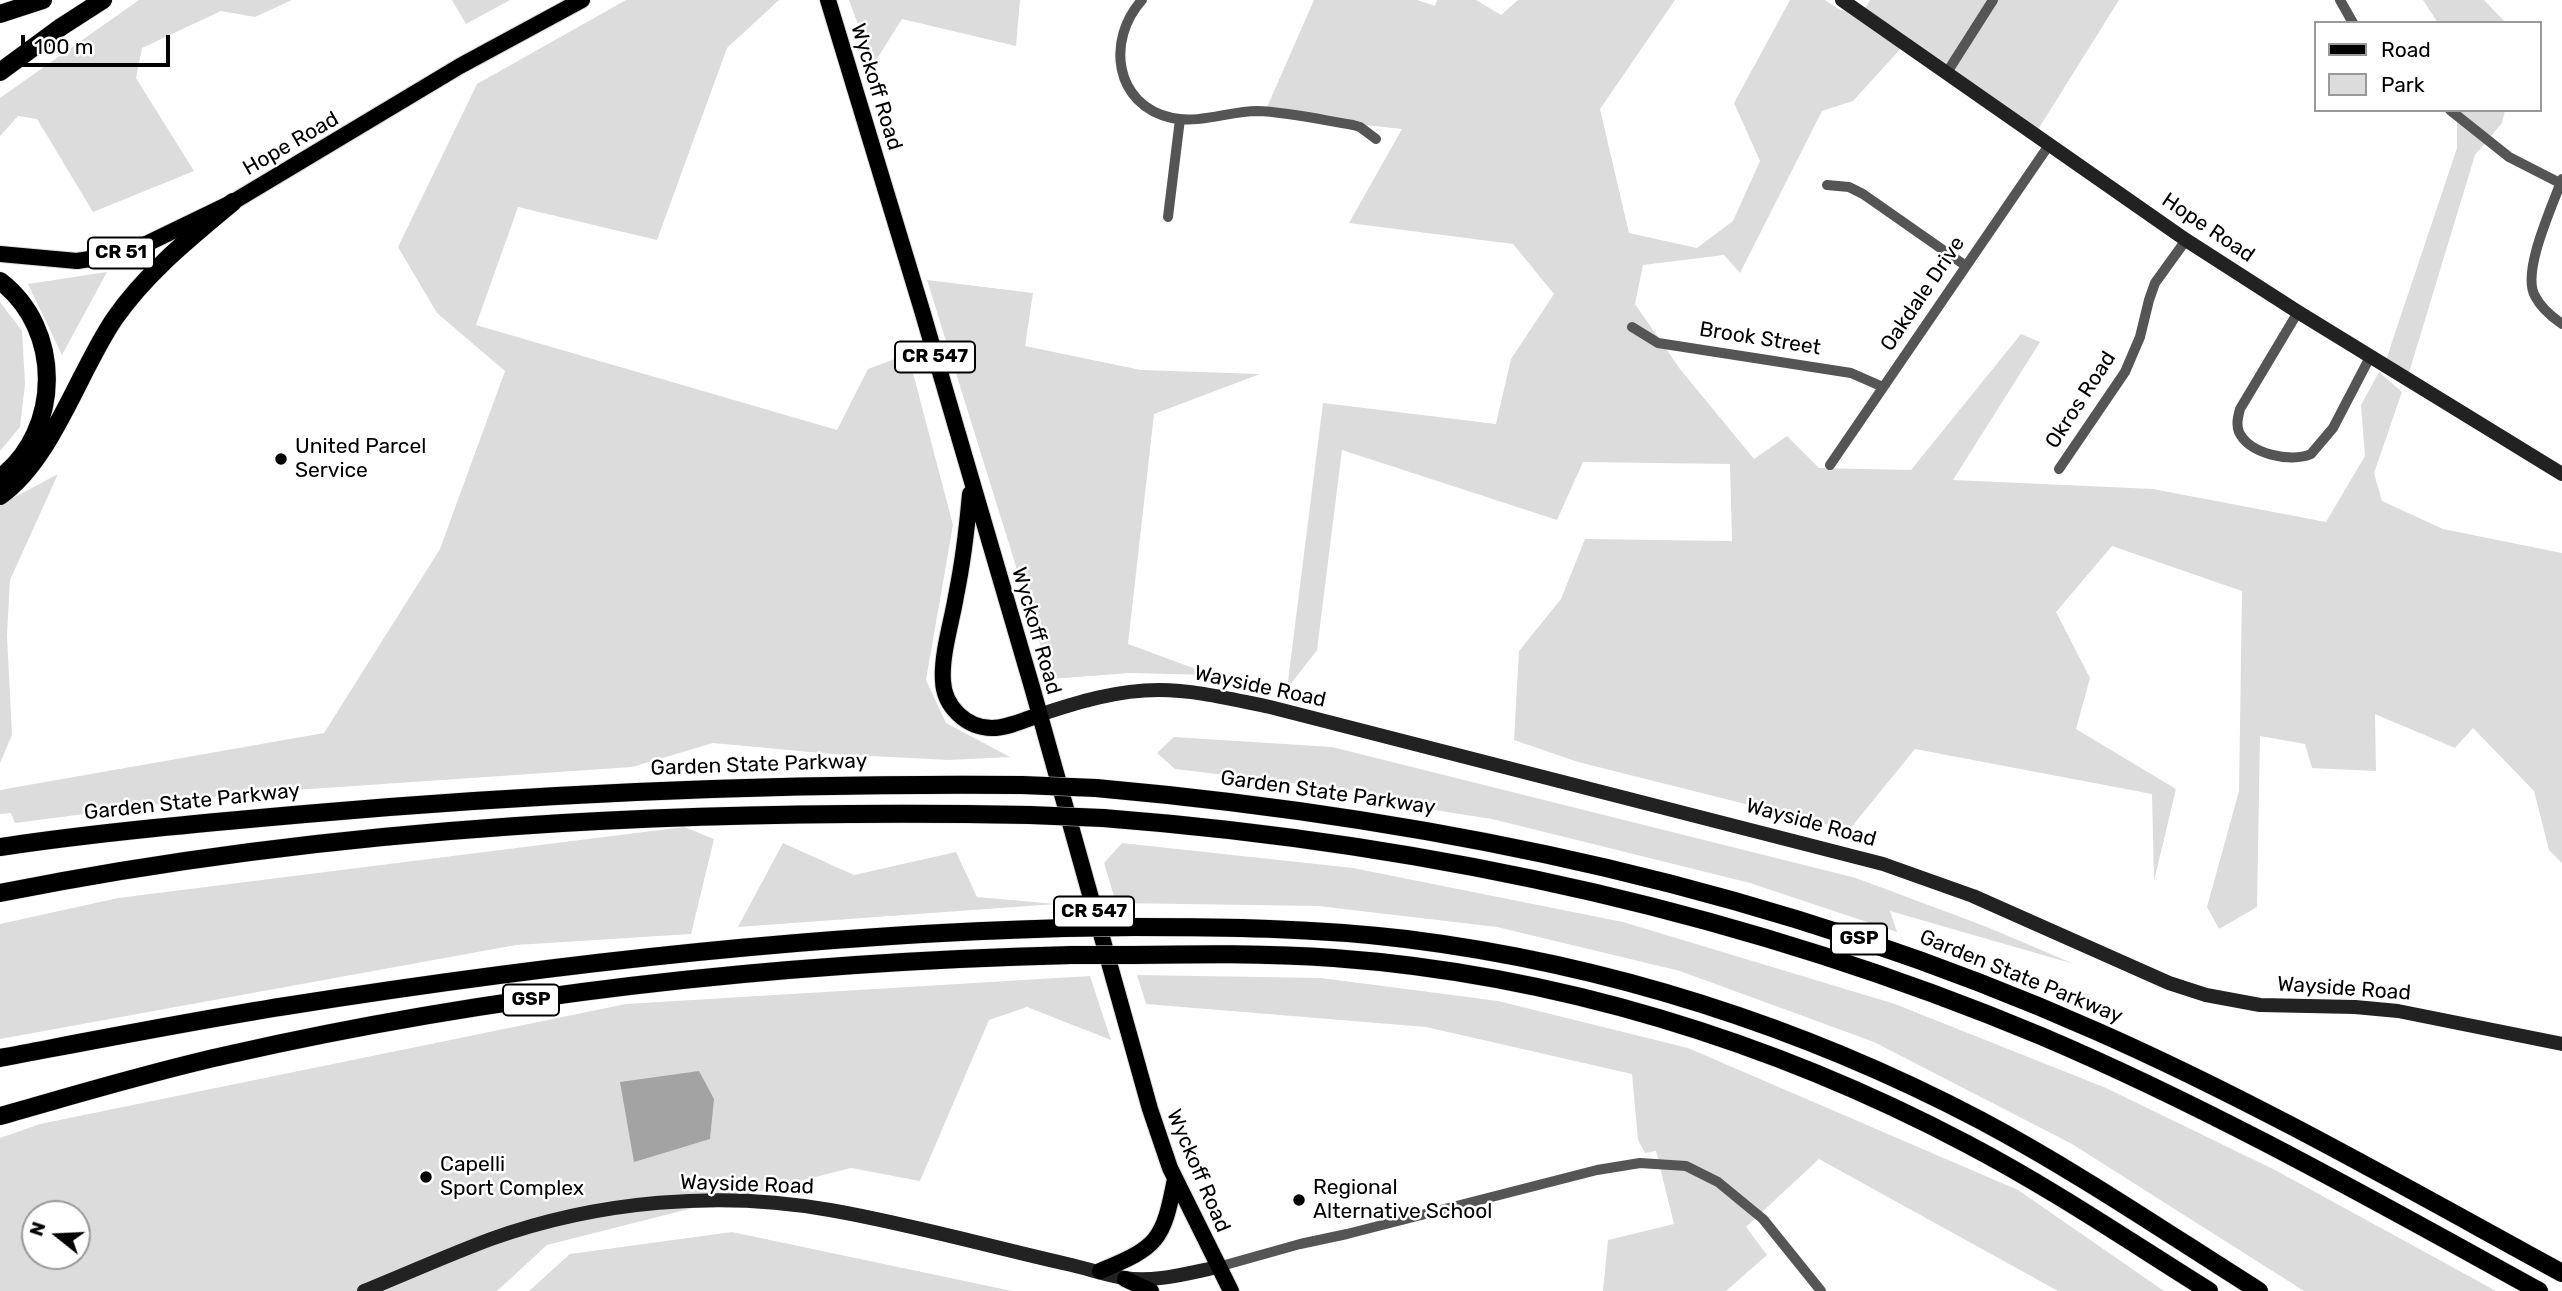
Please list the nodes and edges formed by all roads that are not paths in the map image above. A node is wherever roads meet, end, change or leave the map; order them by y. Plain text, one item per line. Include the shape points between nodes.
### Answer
1 (43, 0) edge
2 (103, 0) edge
3 (582, 0) edge
4 (828, 0) edge
5 (1142, 0) edge
6 (1842, 0) edge
7 (1993, 0) edge
8 (2340, 0) edge
9 (0, 14) edge
10 (2352, 21) edge
11 (0, 72) edge
12 (1946, 74) junction
13 (2453, 112) edge
14 (1180, 119) junction
15 (1376, 139) dead end
16 (2049, 145) junction
17 (2562, 182) edge
18 (1828, 185) dead end
19 (233, 202) junction
20 (1168, 217) dead end
21 (2186, 240) junction
22 (0, 254) edge
23 (1966, 266) junction
24 (0, 281) edge
25 (2298, 312) junction
26 (2562, 324) edge
27 (1632, 327) dead end
28 (2370, 357) junction
29 (1883, 387) junction
30 (1830, 465) dead end
31 (2059, 469) dead end
32 (2562, 474) edge
33 (0, 478) edge
34 (971, 484) junction
35 (0, 496) edge
36 (1039, 715) junction
37 (0, 847) edge
38 (0, 893) edge
39 (2562, 1044) edge
40 (0, 1058) edge
41 (0, 1116) edge
42 (1175, 1179) junction
43 (1218, 1268) junction
44 (1100, 1271) junction
45 (2562, 1273) edge
46 (1125, 1279) junction
47 (364, 1291) edge
48 (1152, 1291) edge
49 (1231, 1291) edge
50 (1821, 1291) edge
51 (2209, 1291) edge
52 (2259, 1291) edge
53 (2539, 1291) edge

1 - 9 highway
2 - 11 highway
3 - 19 main road, Hope Road / CR 51 via 460,66
4 - 34 main road, Wyckoff Road / CR 547
5 - 14 street via 1120,40 1122,71 1141,102 1161,115
6 - 12 street, Hope Road
7 - 12 street
8 - 10 street
12 - 16 street, Hope Road
13 - 17 street via 2503,152
14 - 15 street via 1266,112 1353,125
14 - 20 street
16 - 21 street, Hope Road
16 - 23 street, Oakdale Drive
17 - 26 street via 2532,259 2533,294
18 - 23 street via 1863,194
19 - 22 main road, Hope Road / CR 51 via 140,247 109,256 64,261
19 - 35 highway via 161,262 128,299 35,461
21 - 25 street, Hope Road
21 - 31 street, Okros Road via 2155,283 2125,372
23 - 29 street, Oakdale Drive
24 - 33 highway via 32,318 44,349 48,380 33,440
25 - 28 street, Hope Road
25 - 28 street via 2240,409 2240,433 2254,447 2290,457 2311,454 2338,420
27 - 29 street, Brook Street via 1658,343 1851,373
28 - 32 street, Hope Road
29 - 30 street, Oakdale Drive
34 - 36 main road, Wyckoff Road / CR 547
34 - 36 main road via 964,556 943,672 945,692 957,712 982,727 1002,727
36 - 39 street, Wayside Road via 1106,695 1158,690 1206,694 1883,864 1973,896 2206,995 2260,1005 2398,1011
36 - 42 main road, Wyckoff Road / CR 547 via 1150,1109
37 - 45 highway, Garden State Parkway / GSP, bridge via 167,826 504,799 749,788 1022,785 1256,805 1445,833 1682,886 1847,935 2000,991 2185,1071
38 - 53 highway, GSP, bridge via 222,856 434,831 753,814 1104,818 1249,831 1451,861 1613,896 1798,947 1981,1012 2256,1136
40 - 52 highway, GSP, bridge via 297,1004 596,962 774,944 926,933 1133,927 1276,929 1404,939 1590,973 1699,1003 1827,1049 1979,1120
41 - 51 highway, GSP, bridge via 227,1055 569,994 914,961 1281,955 1392,964 1599,1002 1812,1071 1956,1138
42 - 43 main road, Wyckoff Road / CR 547
42 - 44 main road via 1158,1237 1142,1253
43 - 46 street, Wayside Road via 1164,1278
43 - 49 main road, CR 547
43 - 50 street via 1597,1170 1640,1163 1686,1166 1718,1182 1763,1219
44 - 46 street, Wayside Road
44 - 47 street, Wayside Road via 832,1210 721,1200 624,1208 552,1221 492,1239
46 - 48 main road

